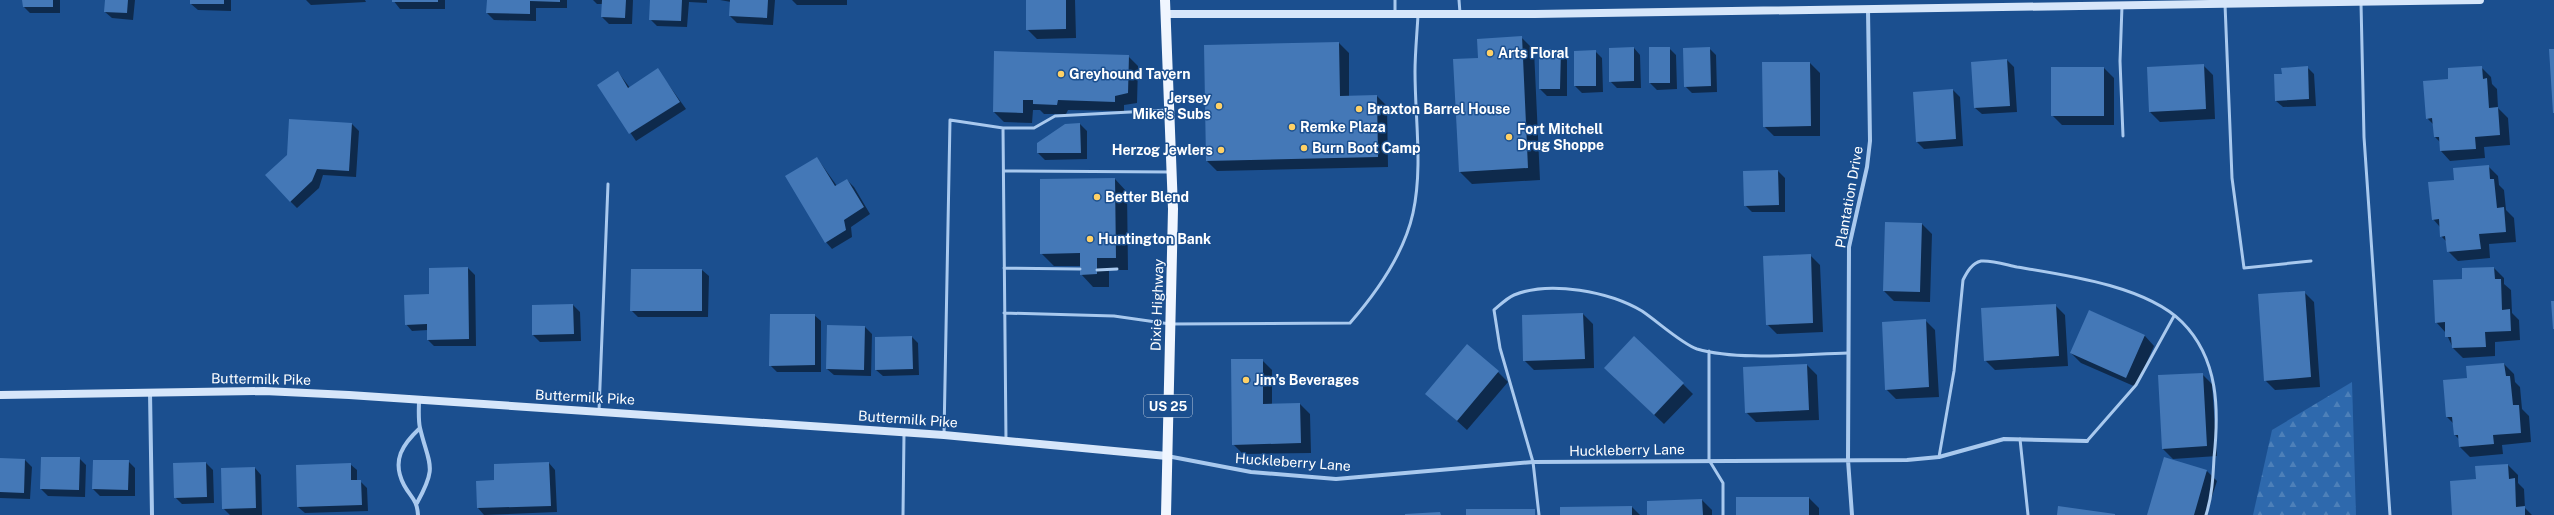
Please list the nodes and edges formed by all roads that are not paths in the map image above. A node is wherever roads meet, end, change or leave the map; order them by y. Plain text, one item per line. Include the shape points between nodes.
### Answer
1 (1165, 0) edge
2 (1396, 0) edge
3 (1459, 0) edge
4 (2480, 0) edge
5 (2389, 1) edge
6 (2361, 3) junction
7 (2225, 4) junction
8 (2122, 6) junction
9 (1868, 10) junction
10 (1395, 13) junction
11 (1418, 13) junction
12 (1460, 13) junction
13 (1166, 14) junction
14 (1169, 110) junction
15 (1003, 128) junction
16 (2123, 136) dead end
17 (1004, 171) junction
18 (1172, 172) junction
19 (608, 184) dead end
20 (2311, 261) dead end
21 (1004, 268) junction
22 (1080, 269) dead end
23 (1117, 269) dead end
24 (1097, 270) dead end
25 (1004, 313) junction
26 (2174, 316) junction
27 (1170, 324) junction
28 (1709, 351) junction
29 (1848, 353) junction
30 (150, 392) junction
31 (0, 395) edge
32 (418, 400) junction
33 (599, 411) junction
34 (420, 428) junction
35 (904, 432) junction
36 (944, 435) junction
37 (2020, 439) junction
38 (1006, 440) junction
39 (2087, 441) joint
40 (1167, 456) junction
41 (1939, 457) junction
42 (1710, 460) junction
43 (1848, 460) junction
44 (1533, 462) junction
45 (417, 503) junction
46 (152, 515) edge
47 (418, 515) edge
48 (903, 515) edge
49 (1166, 515) edge
50 (1539, 515) edge
51 (1723, 515) edge
52 (1852, 515) edge
53 (2028, 515) edge
54 (2206, 515) edge
55 (2390, 515) edge

1 - 13 main road, Dixie Highway / US 25
2 - 10 lane
3 - 12 lane
4 - 5 main road
5 - 6 main road
6 - 7 main road
6 - 55 lane via 2364,137
7 - 8 main road
7 - 20 lane via 2232,178 2244,268
8 - 9 main road
8 - 16 lane via 2120,61
9 - 12 main road
9 - 29 street, Plantation Drive via 1870,141 1849,246
10 - 11 main road
10 - 13 main road
11 - 12 main road
11 - 27 lane via 1415,73 1418,163 1413,212 1402,245 1373,297 1350,323
13 - 14 main road, Dixie Highway / US 25
14 - 15 lane via 1055,116 1034,128
14 - 18 main road, Dixie Highway / US 25
15 - 17 lane
15 - 36 lane via 950,120
17 - 18 lane
17 - 21 lane
18 - 27 main road, Dixie Highway / US 25
19 - 33 lane
21 - 22 lane
21 - 25 lane
23 - 24 lane
25 - 27 lane via 1114,316
25 - 38 lane
26 - 39 lane via 2136,385
26 - 41 lane via 2131,291 1981,261 1969,269 1963,280 1954,372
26 - 54 lane via 2202,349 2212,374 2218,418 2211,499
27 - 40 main road, Dixie Highway / US 25
28 - 29 lane via 1766,355
28 - 42 lane
28 - 44 lane via 1695,348 1642,311 1616,298 1574,289 1513,295 1494,310 1500,348
29 - 43 street, Plantation Drive
30 - 31 main road, Buttermilk Pike
30 - 32 main road, Buttermilk Pike via 264,391
30 - 46 street
32 - 33 main road, Buttermilk Pike
32 - 34 street
33 - 35 main road, Buttermilk Pike
34 - 45 street via 431,459 429,482
34 - 45 street via 404,443 398,460 404,484
35 - 36 main road, Buttermilk Pike
35 - 48 lane
36 - 38 main road, Buttermilk Pike
37 - 39 street, Huckleberry Lane via 2067,443
37 - 41 street, Huckleberry Lane via 2004,439
37 - 53 lane
38 - 40 main road, Buttermilk Pike
40 - 44 street, Huckleberry Lane via 1251,472 1336,479
40 - 49 main road, Dixie Highway / US 25
41 - 43 street, Huckleberry Lane
42 - 43 street, Huckleberry Lane
42 - 44 street, Huckleberry Lane
42 - 51 lane via 1723,483
43 - 52 street, Plantation Drive
44 - 50 lane
45 - 47 street

